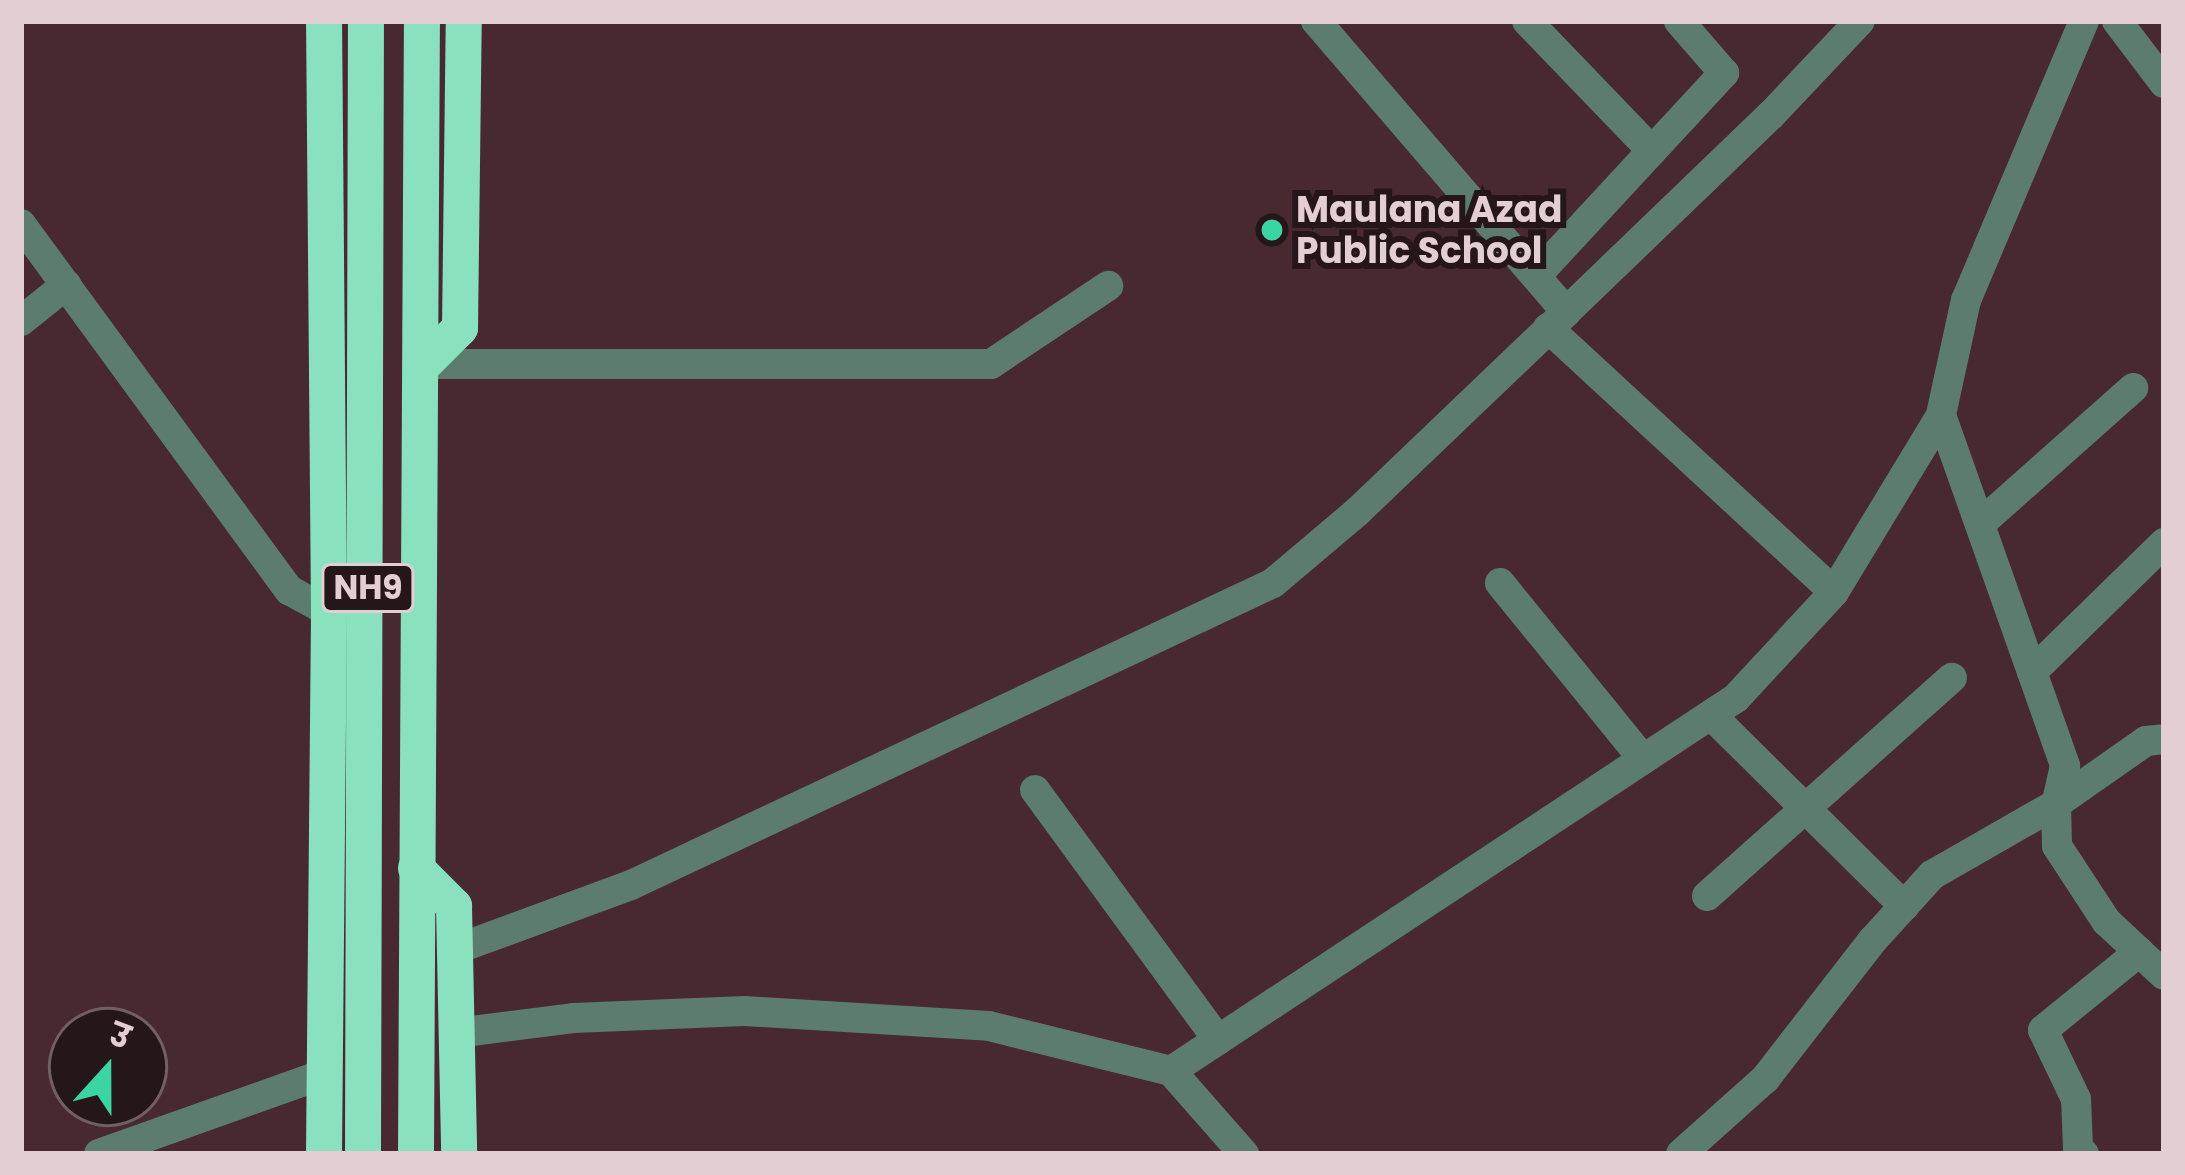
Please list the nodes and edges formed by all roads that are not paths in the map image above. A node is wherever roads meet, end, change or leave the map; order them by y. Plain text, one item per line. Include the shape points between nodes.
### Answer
1 (324, 21) edge
2 (366, 21) edge
3 (422, 21) edge
4 (464, 21) edge
5 (1316, 21) edge
6 (1527, 21) edge
7 (1679, 21) edge
8 (1860, 21) edge
9 (2084, 21) edge
10 (2117, 21) edge
11 (2160, 72) edge
12 (1652, 151) junction
13 (422, 172) junction
14 (462, 172) junction
15 (21, 224) edge
16 (1536, 276) junction
17 (66, 285) junction
18 (1108, 286) dead end
19 (1557, 320) junction
20 (21, 322) edge
21 (424, 364) junction
22 (2132, 388) dead end
23 (1941, 415) junction
24 (1980, 524) junction
25 (2164, 543) edge
26 (1500, 583) dead end
27 (1834, 592) junction
28 (329, 611) junction
29 (368, 614) junction
30 (2032, 672) junction
31 (1952, 678) dead end
32 (1711, 715) junction
33 (2164, 739) edge
34 (1643, 759) junction
35 (1035, 790) dead end
36 (2056, 804) junction
37 (1804, 808) junction
38 (416, 868) junction
39 (1707, 896) dead end
40 (1904, 906) junction
41 (457, 950) junction
42 (2138, 952) junction
43 (416, 958) junction
44 (2164, 975) edge
45 (456, 1033) junction
46 (1219, 1040) junction
47 (416, 1044) junction
48 (361, 1061) junction
49 (1171, 1071) junction
50 (324, 1074) junction
51 (2077, 1152) edge
52 (99, 1154) edge
53 (324, 1154) edge
54 (363, 1154) edge
55 (416, 1154) edge
56 (459, 1154) edge
57 (1244, 1154) edge
58 (1681, 1154) edge

1 - 28 highway
2 - 29 highway, NH9
3 - 13 highway, NH9
4 - 14 highway
5 - 16 street
6 - 12 street
7 - 12 street via 1724,73
8 - 19 street
9 - 23 street via 1966,300
10 - 11 street
12 - 16 street
13 - 14 highway
13 - 21 highway, NH9
14 - 21 highway via 460,328
15 - 17 street
16 - 19 street
17 - 20 street
17 - 28 street via 289,590
18 - 21 street via 991,364
19 - 27 street
19 - 41 street via 1273,583 631,885
21 - 38 highway, NH9
22 - 24 street
23 - 24 street
23 - 27 street
24 - 30 street
25 - 30 street
26 - 34 street
27 - 32 street
28 - 29 highway
28 - 50 highway
29 - 48 highway, NH9
30 - 36 street via 2065,766
31 - 37 street
32 - 34 street
32 - 37 street
33 - 36 street via 2146,741
34 - 46 street
35 - 46 street
36 - 40 street via 1932,875
36 - 42 street via 2057,846 2106,921
37 - 39 street
37 - 40 street
38 - 41 highway via 454,906
38 - 43 highway, NH9
40 - 58 street via 1765,1079
41 - 43 highway
41 - 45 highway
42 - 44 street
42 - 51 street via 2043,1030 2076,1099
43 - 47 highway, NH9
45 - 47 highway
45 - 49 street via 573,1018 745,1011 989,1026
45 - 56 highway
46 - 49 street
47 - 48 highway
47 - 55 highway, NH9
48 - 50 highway
48 - 54 highway, NH9
49 - 57 street
50 - 52 street
50 - 53 highway

